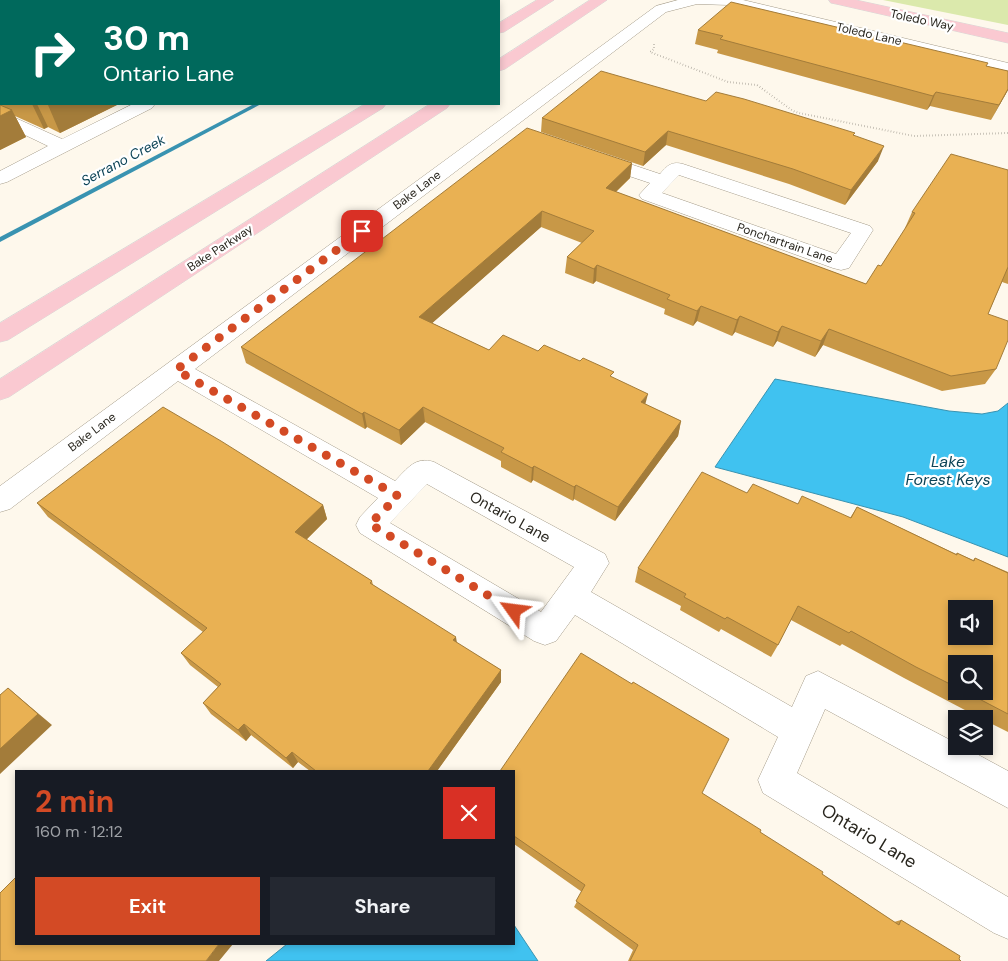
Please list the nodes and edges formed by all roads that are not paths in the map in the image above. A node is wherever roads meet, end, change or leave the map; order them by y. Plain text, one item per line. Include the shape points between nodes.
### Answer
1 (547, 0) edge
2 (600, 0) edge
3 (697, 0) edge
4 (836, 0) edge
5 (729, 1) edge
6 (500, 28) edge
7 (1008, 38) edge
8 (500, 65) edge
9 (1008, 68) edge
10 (144, 105) edge
11 (374, 105) edge
12 (439, 105) edge
13 (0, 116) edge
14 (501, 127) junction
15 (528, 136) edge
16 (62, 146) junction
17 (582, 154) edge
18 (0, 178) edge
19 (663, 181) junction
20 (0, 334) edge
21 (176, 370) junction
22 (0, 391) edge
23 (398, 496) junction
24 (0, 501) edge
25 (570, 596) junction
26 (798, 730) junction
27 (1008, 790) edge
28 (1008, 919) edge

1 - 6 main road
2 - 8 main road
3 - 5 street, Bake Lane
3 - 14 street, Bake Lane via 661,9
4 - 7 main road, Toledo Way
5 - 9 street, Toledo Lane
10 - 16 street
11 - 20 main road
12 - 22 main road, Bake Parkway
13 - 16 street
14 - 15 street
14 - 21 street, Bake Lane
16 - 18 street
17 - 19 street
19 - 19 street, Ponchartrain Lane via 649,195 841,263 863,230 676,168
21 - 23 street
21 - 24 street, Bake Lane
23 - 25 street, Ontario Lane via 424,469 594,563
23 - 25 street, Ontario Lane via 370,524 545,631
25 - 26 street
26 - 27 street, Ontario Lane via 818,687
26 - 28 street, Ontario Lane via 776,780

